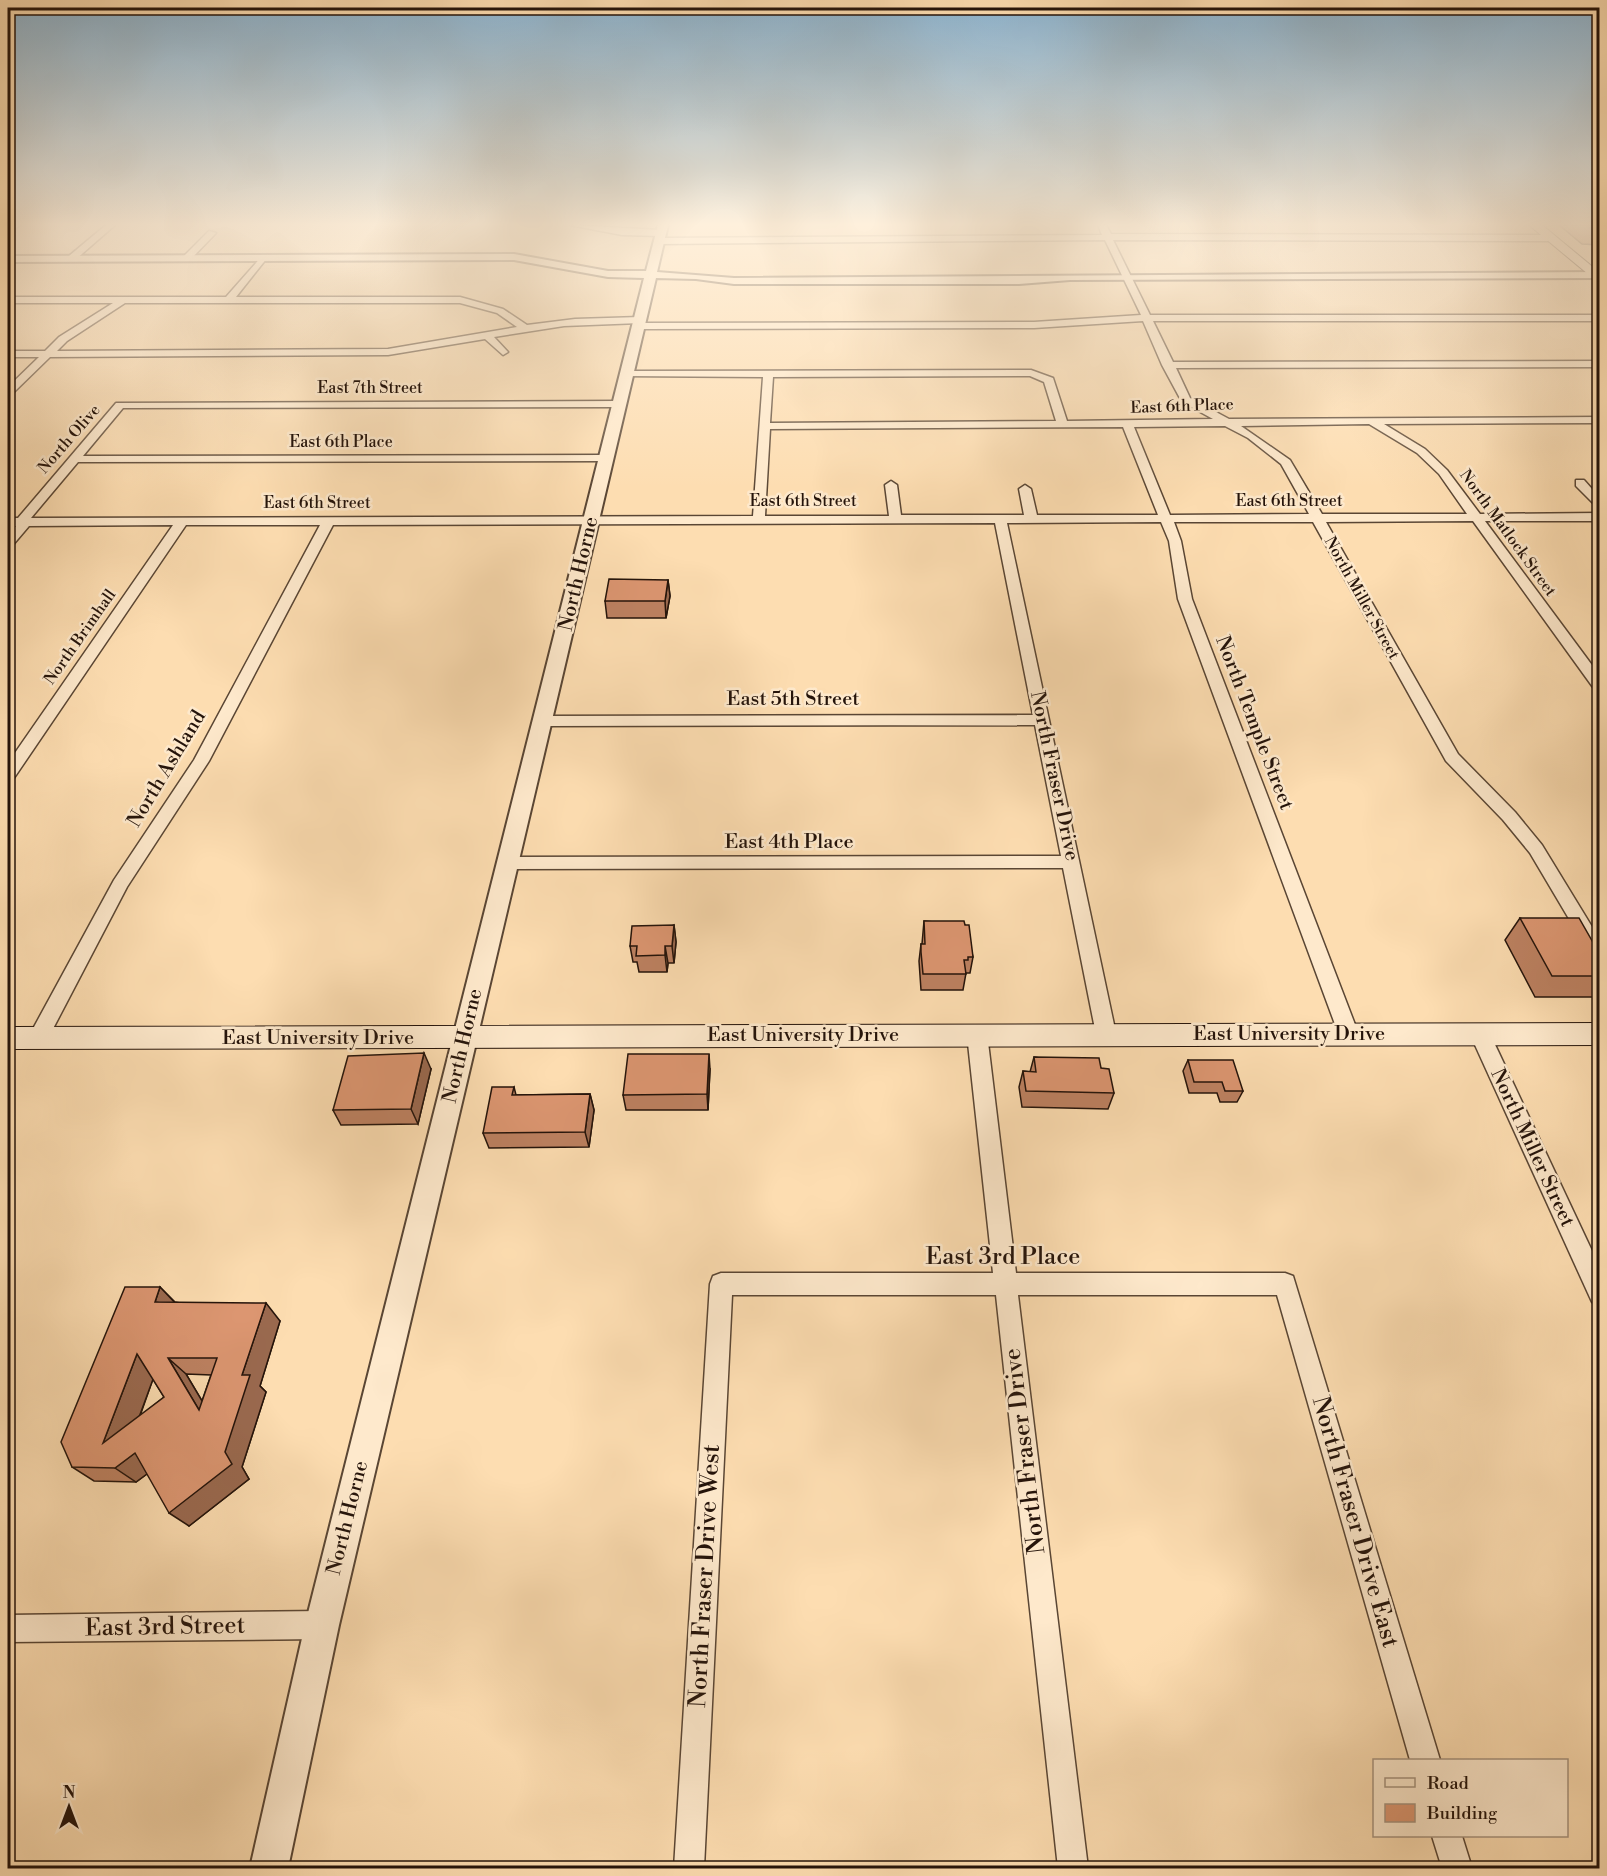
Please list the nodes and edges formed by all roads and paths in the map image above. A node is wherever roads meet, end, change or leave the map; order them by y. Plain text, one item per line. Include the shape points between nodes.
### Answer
1 (104, 313) edge
2 (502, 313) edge
3 (642, 313) edge
4 (1143, 313) edge
5 (1145, 318) junction
6 (1599, 318) edge
7 (640, 323) junction
8 (527, 330) junction
9 (488, 337) junction
10 (503, 352) dead end
11 (8, 354) edge
12 (46, 355) junction
13 (1599, 364) edge
14 (1167, 365) junction
15 (768, 373) junction
16 (626, 374) junction
17 (8, 392) edge
18 (619, 404) junction
19 (120, 405) joint
20 (1220, 420) junction
21 (1369, 420) junction
22 (1599, 420) edge
23 (1128, 425) junction
24 (765, 426) junction
25 (1063, 426) junction
26 (607, 458) junction
27 (74, 459) junction
28 (1580, 483) dead end
29 (891, 485) dead end
30 (1024, 489) dead end
31 (1599, 506) edge
32 (1477, 517) junction
33 (1599, 517) edge
34 (759, 518) junction
35 (895, 518) junction
36 (1000, 518) junction
37 (1031, 518) junction
38 (1164, 518) junction
39 (1317, 518) junction
40 (592, 519) junction
41 (183, 520) junction
42 (329, 520) junction
43 (18, 522) edge
44 (8, 543) edge
45 (1599, 687) edge
46 (1042, 720) junction
47 (544, 721) junction
48 (8, 774) edge
49 (1072, 862) junction
50 (507, 863) junction
51 (1599, 956) edge
52 (977, 1034) junction
53 (1106, 1034) junction
54 (1480, 1034) junction
55 (1599, 1034) edge
56 (1349, 1035) junction
57 (8, 1038) edge
58 (38, 1038) junction
59 (464, 1038) junction
60 (721, 1284) joint
61 (1006, 1284) junction
62 (1285, 1284) joint
63 (1599, 1294) edge
64 (322, 1625) junction
65 (8, 1629) edge
66 (1424, 1759) edge
67 (1447, 1837) edge
68 (268, 1869) edge
69 (689, 1869) edge
70 (1073, 1869) edge
71 (1457, 1869) edge

1 - 12 street
2 - 8 street
3 - 7 street, North Horne
4 - 5 street, North Miller Street
5 - 6 street
5 - 7 street via 1034,325
5 - 14 street, North Miller Street
7 - 8 street via 574,322
7 - 16 street, North Horne
8 - 9 street
9 - 10 street
9 - 12 street via 363,354
11 - 12 street
12 - 17 street
13 - 14 street
14 - 20 street, North Miller Street via 1186,400
15 - 16 street
15 - 24 street
15 - 25 street via 1036,374 1049,380
16 - 18 street, North Horne
18 - 19 street, East 7th Street
18 - 26 street, North Horne
19 - 27 street, North Olive
20 - 21 street, East 6th Place
20 - 23 street, East 6th Place
20 - 39 street, North Miller Street via 1252,436 1286,462
21 - 22 street, East 6th Place
21 - 32 street, North Matlock Street via 1433,461
23 - 25 street, East 6th Place
23 - 38 street, North Temple Street
24 - 25 street, East 6th Place
24 - 34 street
26 - 27 street, East 6th Place
26 - 40 street, North Horne
27 - 43 street, North Olive
28 - 31 street
29 - 35 street
30 - 37 street
32 - 33 street, East 6th Street
32 - 39 street, East 6th Street
32 - 45 street, North Matlock Street
34 - 35 street, East 6th Street
34 - 40 street, East 6th Street
35 - 36 street, East 6th Street
36 - 37 street, East 6th Street
36 - 46 street, North Fraser Drive
37 - 38 street, East 6th Street
38 - 39 street, East 6th Street
38 - 56 street, North Temple Street via 1175,541 1185,599
39 - 51 street, North Miller Street via 1452,757 1536,849
40 - 42 street, East 6th Street
40 - 47 street, North Horne
41 - 42 street, East 6th Street
41 - 43 street, East 6th Street
41 - 48 street, North Brimhall
42 - 58 street, North Ashland via 201,760 120,884
43 - 44 street, North Olive
46 - 47 street, East 5th Street
46 - 49 street, North Fraser Drive
47 - 50 street, North Horne
49 - 50 street, East 4th Place
49 - 53 street, North Fraser Drive
50 - 59 street, North Horne
52 - 53 main road, East University Drive
52 - 59 main road, East University Drive
52 - 61 street, North Fraser Drive
53 - 56 main road, East University Drive
54 - 55 main road, East University Drive
54 - 56 main road, East University Drive
54 - 63 street, North Miller Street
57 - 58 main road, East University Drive
58 - 59 main road, East University Drive
59 - 64 street, North Horne
60 - 61 street, East 3rd Place
60 - 69 street, North Fraser Drive West
61 - 62 street, East 3rd Place
61 - 70 street, North Fraser Drive
62 - 66 street, North Fraser Drive East
64 - 65 street, East 3rd Street
64 - 68 street, North Horne
67 - 71 street

